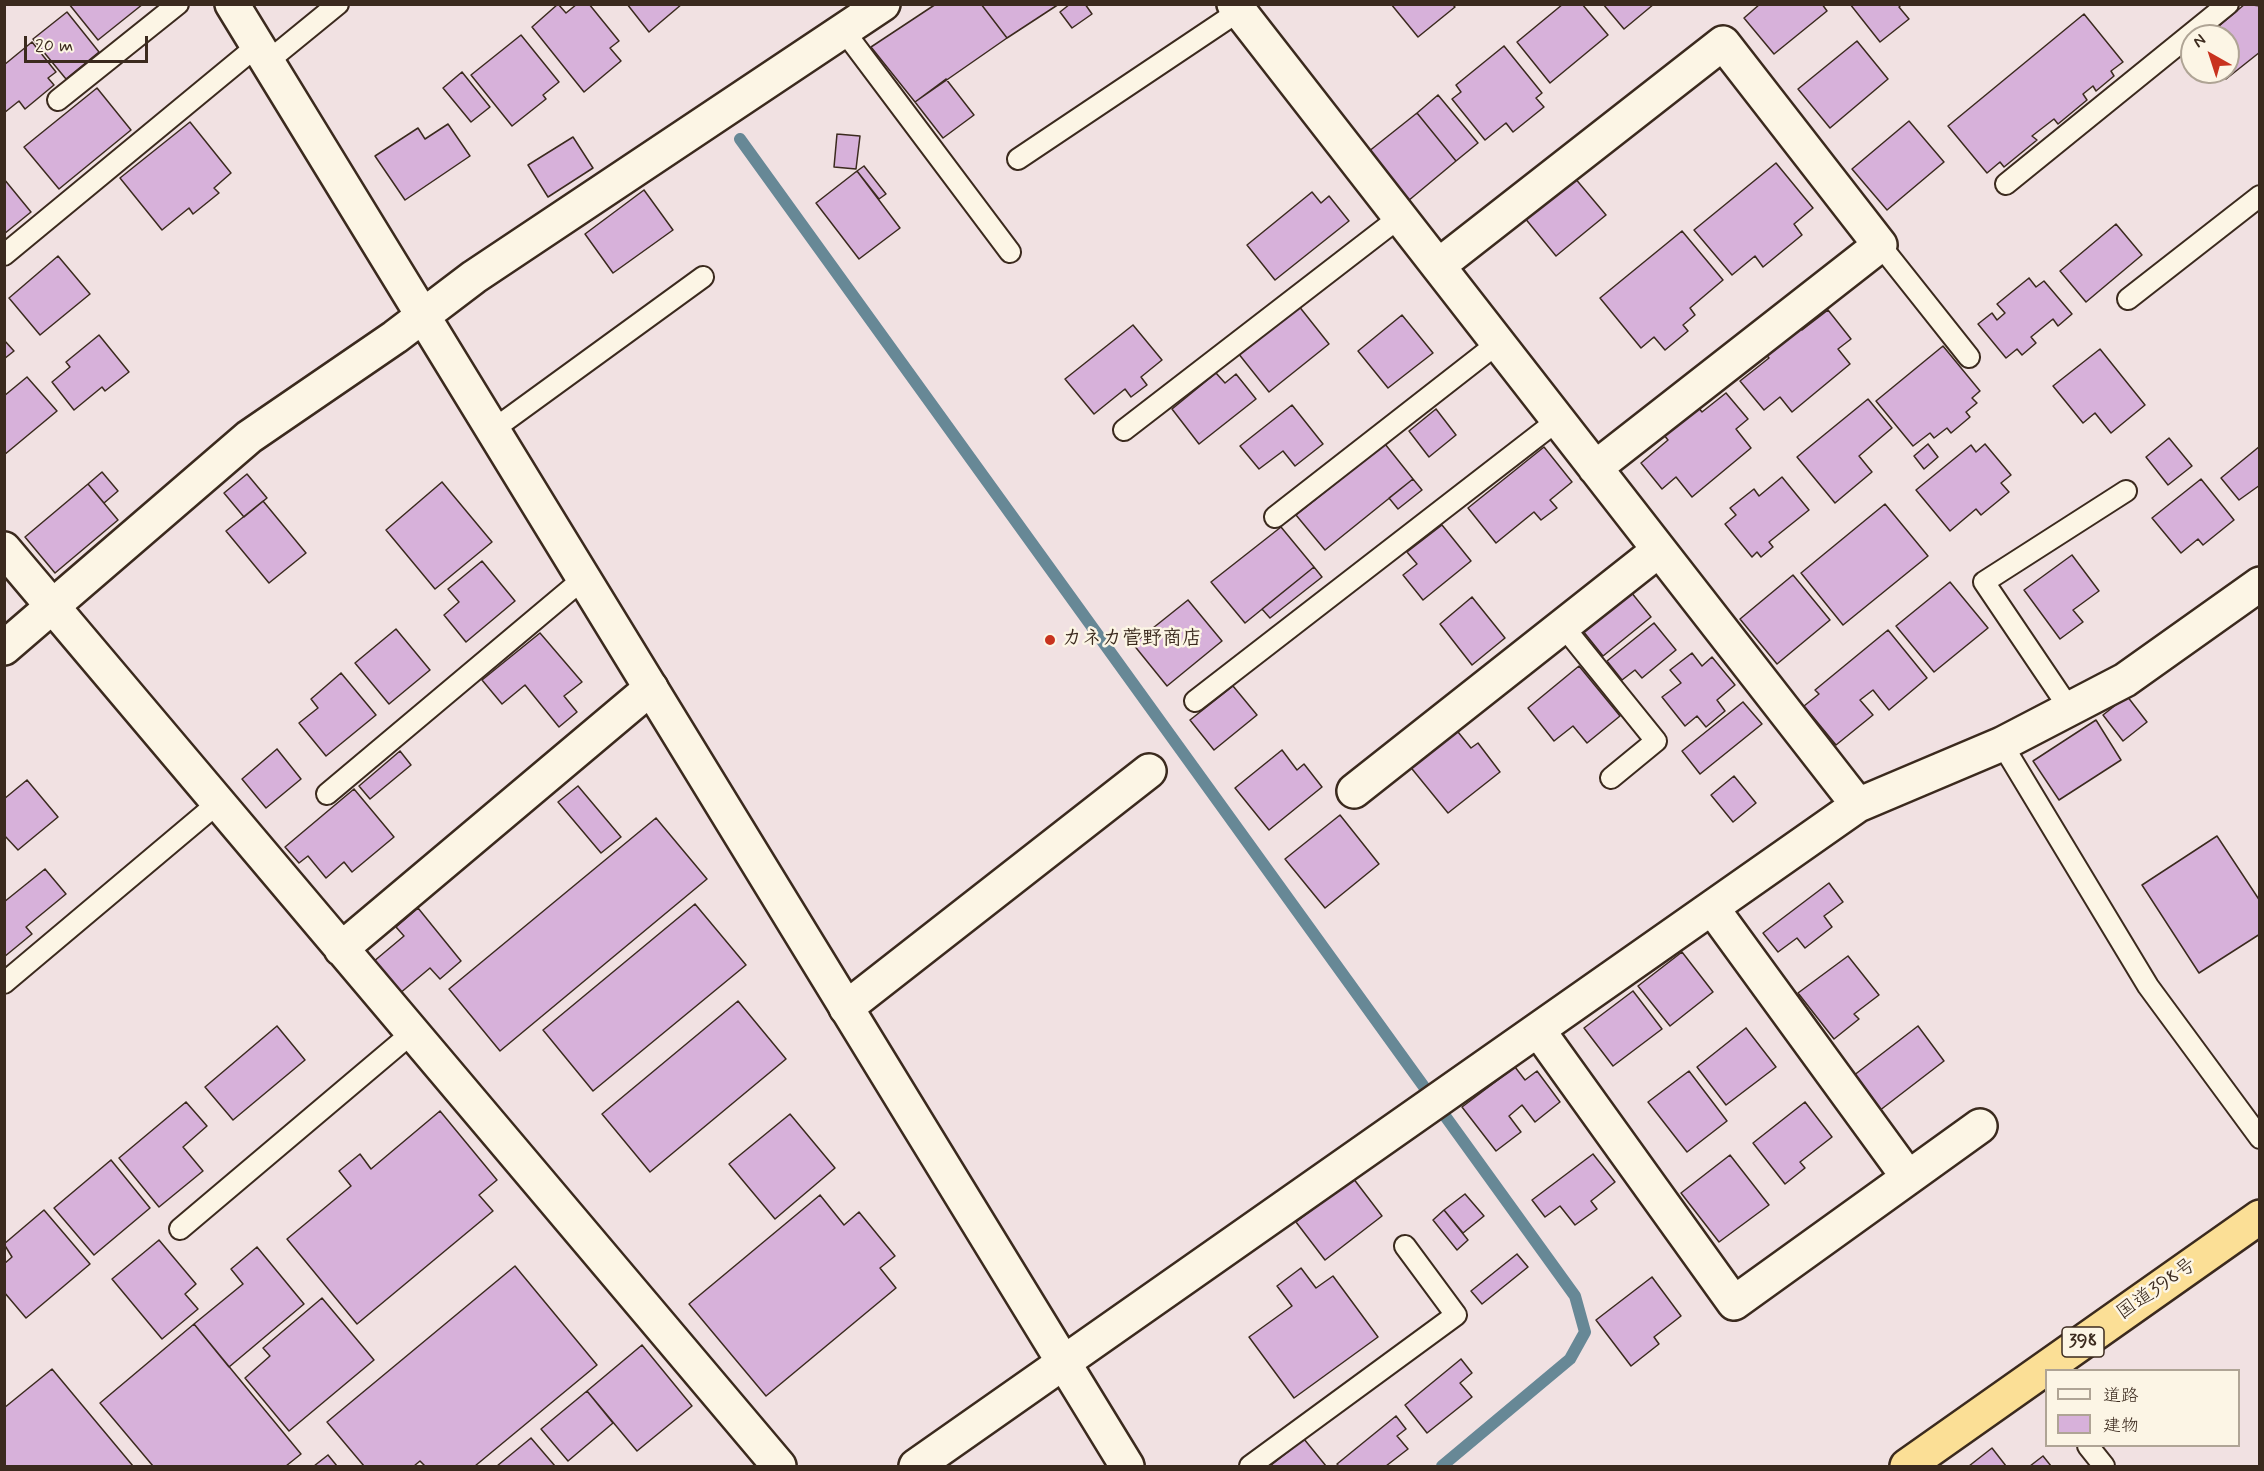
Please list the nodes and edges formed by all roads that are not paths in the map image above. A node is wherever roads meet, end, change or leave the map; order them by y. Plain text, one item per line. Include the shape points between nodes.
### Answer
1 (178, 4) edge
2 (232, 4) edge
3 (338, 4) edge
4 (883, 4) edge
5 (2228, 4) edge
6 (1237, 8) edge
7 (844, 31) junction
8 (262, 54) junction
9 (58, 100) dead end
10 (1018, 159) dead end
11 (2006, 184) dead end
12 (2259, 196) edge
13 (1400, 217) junction
14 (1881, 245) junction
15 (1010, 252) dead end
16 (4, 255) edge
17 (1438, 266) junction
18 (703, 277) dead end
19 (2128, 299) dead end
20 (422, 316) junction
21 (1498, 343) junction
22 (1969, 357) dead end
23 (1558, 420) junction
24 (494, 429) junction
25 (1124, 430) dead end
26 (1595, 468) junction
27 (2126, 491) dead end
28 (1275, 517) dead end
29 (4, 549) edge
30 (1659, 550) junction
31 (584, 579) junction
32 (2259, 584) edge
33 (52, 608) junction
34 (1563, 626) junction
35 (4, 648) edge
36 (651, 688) junction
37 (1195, 701) dead end
38 (2069, 708) junction
39 (2002, 744) junction
40 (1149, 771) dead end
41 (1611, 778) dead end
42 (1354, 791) dead end
43 (327, 794) dead end
44 (218, 803) junction
45 (1858, 805) junction
46 (1712, 908) junction
47 (341, 949) junction
48 (4, 983) edge
49 (846, 1008) junction
50 (1538, 1030) junction
51 (412, 1033) junction
52 (1980, 1126) dead end
53 (2259, 1138) edge
54 (1908, 1177) junction
55 (2259, 1217) edge
56 (180, 1229) dead end
57 (1405, 1246) dead end
58 (1063, 1363) junction
59 (2061, 1369) edge
60 (2041, 1384) edge
61 (2089, 1447) edge
62 (779, 1467) edge
63 (916, 1467) edge
64 (1127, 1467) edge
65 (1250, 1467) edge
66 (1907, 1467) edge
67 (2104, 1467) edge

1 - 9 lane
2 - 8 street
3 - 8 lane
4 - 7 street
5 - 11 lane
6 - 10 lane
6 - 13 street
7 - 15 lane
7 - 20 street via 474,277
8 - 16 lane
8 - 20 street
12 - 19 lane
13 - 17 street
13 - 25 lane
14 - 17 street via 1723,43
14 - 22 lane
14 - 26 street
17 - 21 street
18 - 24 lane
20 - 24 street
20 - 33 street via 249,437
21 - 23 street
21 - 28 lane
23 - 26 street
23 - 37 lane
24 - 31 street
26 - 30 street
27 - 38 lane via 1984,582
29 - 33 street
30 - 34 street
30 - 45 street
31 - 36 street
31 - 43 lane
32 - 38 street via 2125,680
33 - 35 street
33 - 44 street
34 - 41 lane via 1656,741
34 - 42 street
36 - 47 street
36 - 49 street
38 - 39 street
39 - 45 street
39 - 53 lane via 2148,986
40 - 49 street
44 - 47 street
44 - 48 lane
45 - 46 street
46 - 50 street
46 - 54 street
47 - 51 street
49 - 58 street
50 - 54 street via 1734,1303
50 - 58 street
51 - 56 lane
51 - 62 street
52 - 54 street
55 - 59 highway, 国道398号 / 398
57 - 65 lane via 1456,1315
58 - 63 street
58 - 64 street
60 - 66 highway, 国道398号 / 398
61 - 67 lane

